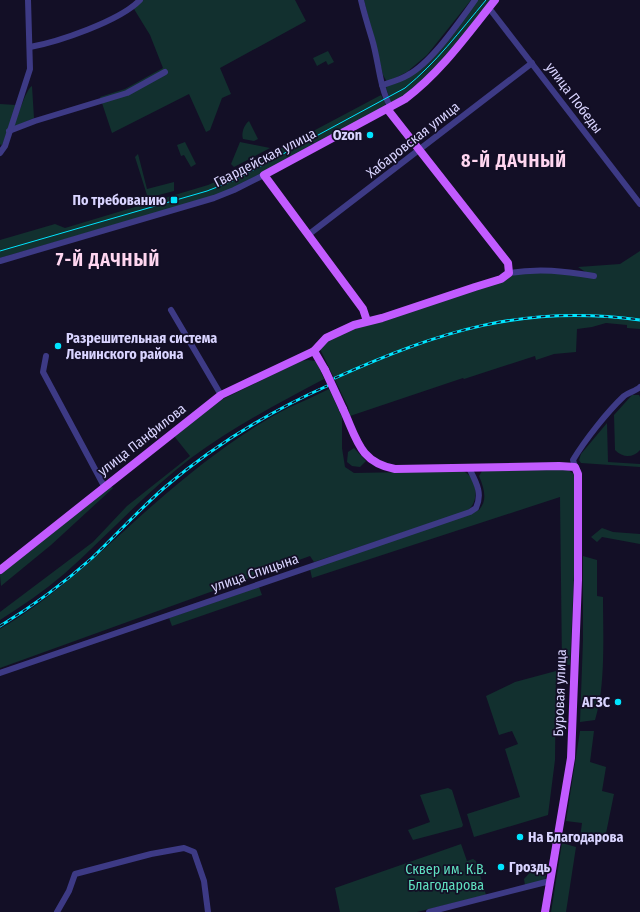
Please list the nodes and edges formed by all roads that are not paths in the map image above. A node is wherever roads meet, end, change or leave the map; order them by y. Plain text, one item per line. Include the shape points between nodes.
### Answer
1 (28, 0) edge
2 (140, 0) edge
3 (360, 0) edge
4 (475, 0) edge
5 (495, 0) edge
6 (489, 8) junction
7 (30, 47) junction
8 (532, 63) junction
9 (165, 72) dead end
10 (382, 85) junction
11 (389, 109) junction
12 (9, 131) junction
13 (419, 150) junction
14 (0, 153) edge
15 (264, 175) junction
16 (640, 204) edge
17 (308, 235) junction
18 (0, 261) edge
19 (509, 273) junction
20 (594, 276) dead end
21 (171, 310) dead end
22 (367, 321) junction
23 (314, 351) junction
24 (46, 356) dead end
25 (640, 387) edge
26 (221, 395) junction
27 (469, 468) junction
28 (576, 471) junction
29 (104, 486) junction
30 (0, 570) edge
31 (0, 673) edge
32 (550, 881) junction
33 (56, 912) edge
34 (208, 912) edge
35 (429, 912) edge
36 (545, 912) edge

1 - 7 street
2 - 7 street via 118,16 101,24
3 - 10 street via 372,38
4 - 10 street via 437,49 415,70 409,75
5 - 6 main road, Гвардейская улица
6 - 8 street, улица Победы
6 - 11 main road, Гвардейская улица via 427,81
7 - 12 street via 30,69
8 - 13 street, Хабаровская улица
8 - 16 street, улица Победы
9 - 12 street via 127,93
10 - 11 street
11 - 13 main road
11 - 15 main road, Гвардейская улица
12 - 14 street
13 - 17 street, Хабаровская улица
13 - 19 main road via 508,263
15 - 17 main road
15 - 18 street, Гвардейская улица via 214,198
17 - 22 main road via 363,309
19 - 20 street via 537,269
19 - 22 main road, улица Панфилова via 475,288
21 - 26 street
22 - 23 main road, улица Панфилова via 326,338
23 - 26 main road, улица Панфилова
23 - 27 main road, bridge via 361,448 369,459 395,469
24 - 29 street via 43,372
25 - 28 street via 626,394 579,450 573,460
26 - 29 main road, улица Панфилова
27 - 28 main road via 559,466
27 - 31 street, улица Спицына via 479,487 480,496 476,508 470,512
28 - 32 main road, Буровая улица via 578,586 571,758
29 - 30 main road, улица Панфилова
32 - 35 street
32 - 36 main road, Буровая улица
33 - 34 street via 75,874 184,848 194,852 204,881

